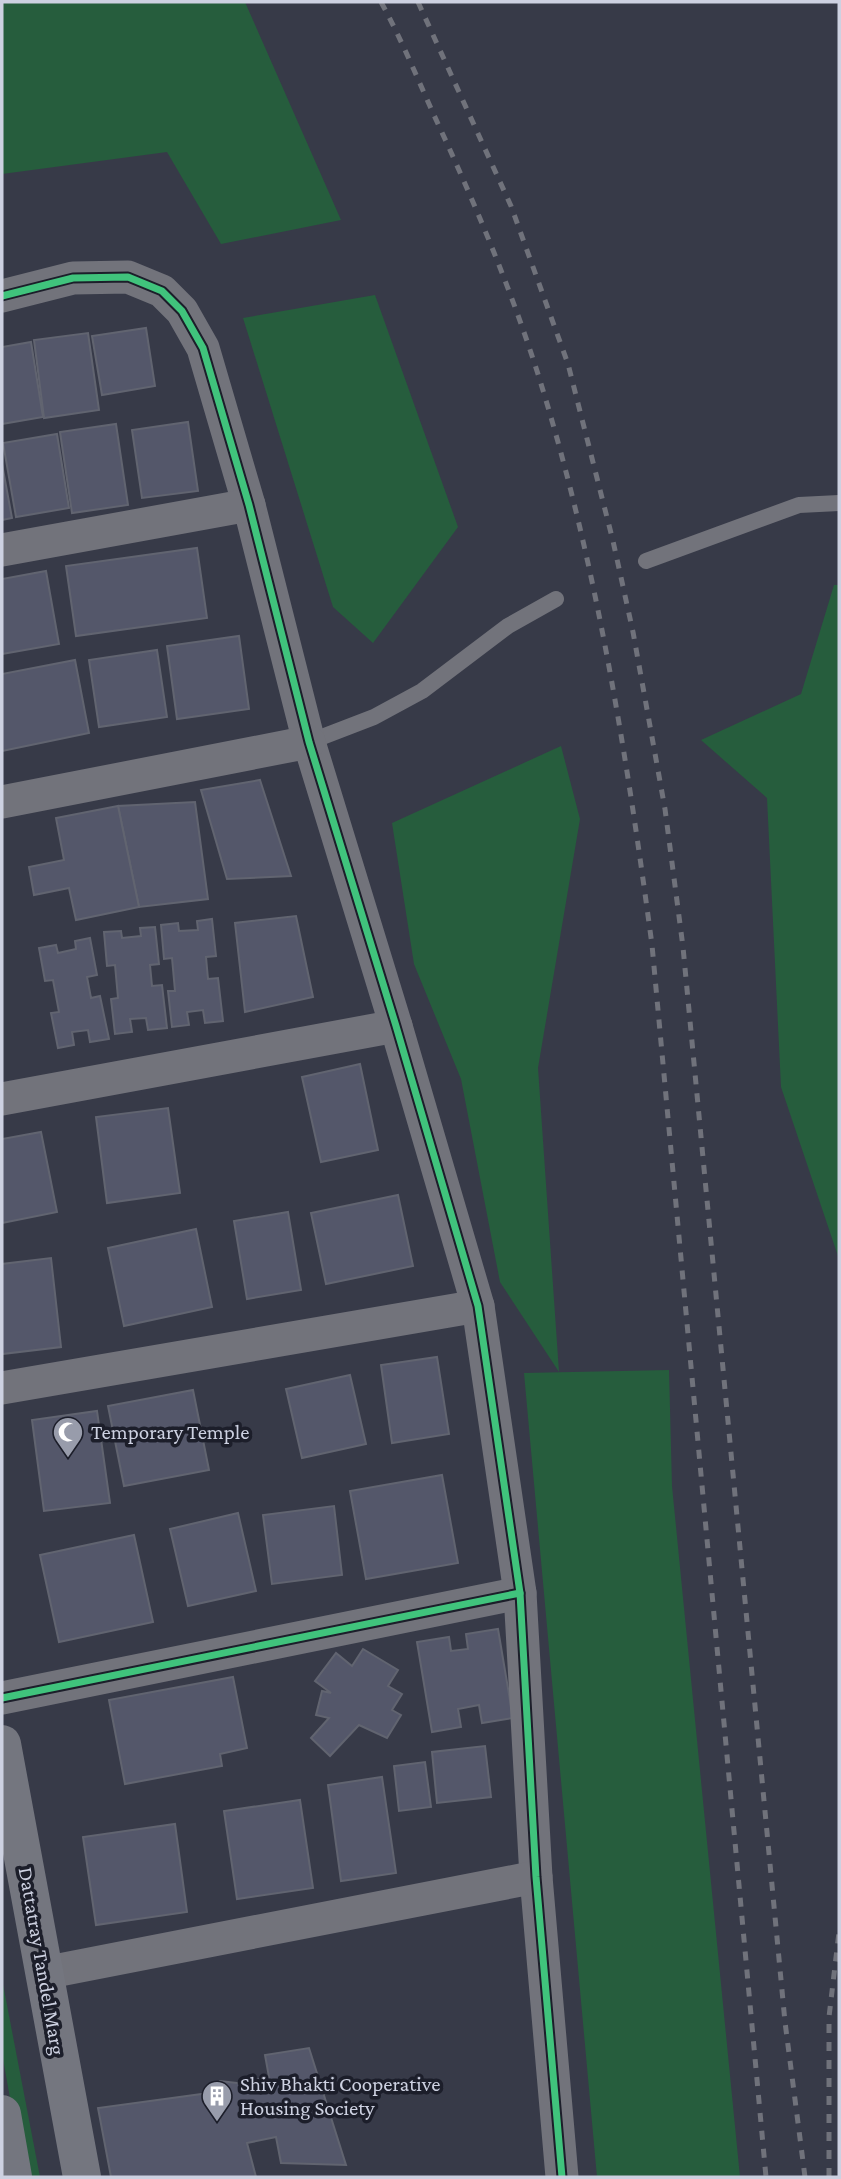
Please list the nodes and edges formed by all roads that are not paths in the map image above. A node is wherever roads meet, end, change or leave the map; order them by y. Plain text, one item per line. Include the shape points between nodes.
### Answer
1 (2, 296) edge
2 (839, 503) edge
3 (249, 505) junction
4 (2, 550) edge
5 (646, 561) dead end
6 (556, 599) dead end
7 (309, 742) junction
8 (2, 802) edge
9 (396, 1026) junction
10 (2, 1099) edge
11 (478, 1306) junction
12 (2, 1388) edge
13 (520, 1593) junction
14 (2, 1698) edge
15 (2, 1744) edge
16 (7, 1803) edge
17 (536, 1877) junction
18 (44, 1973) junction
19 (2, 2114) edge
20 (13, 2177) edge
21 (82, 2177) edge
22 (562, 2177) edge

1 - 3 street via 73,278 128,277 162,290 182,311 203,348
2 - 5 lane via 799,505
3 - 4 street
3 - 7 street
6 - 7 lane via 508,626 422,691 374,717
7 - 8 street
7 - 9 street
9 - 10 street
9 - 11 street
11 - 12 street
11 - 13 street
13 - 14 street
13 - 17 street
15 - 16 main road, Dattatray Tandel Marg
16 - 18 main road, Dattatray Tandel Marg
17 - 18 street
17 - 22 street
18 - 21 main road, Dattatray Tandel Marg
19 - 20 main road

